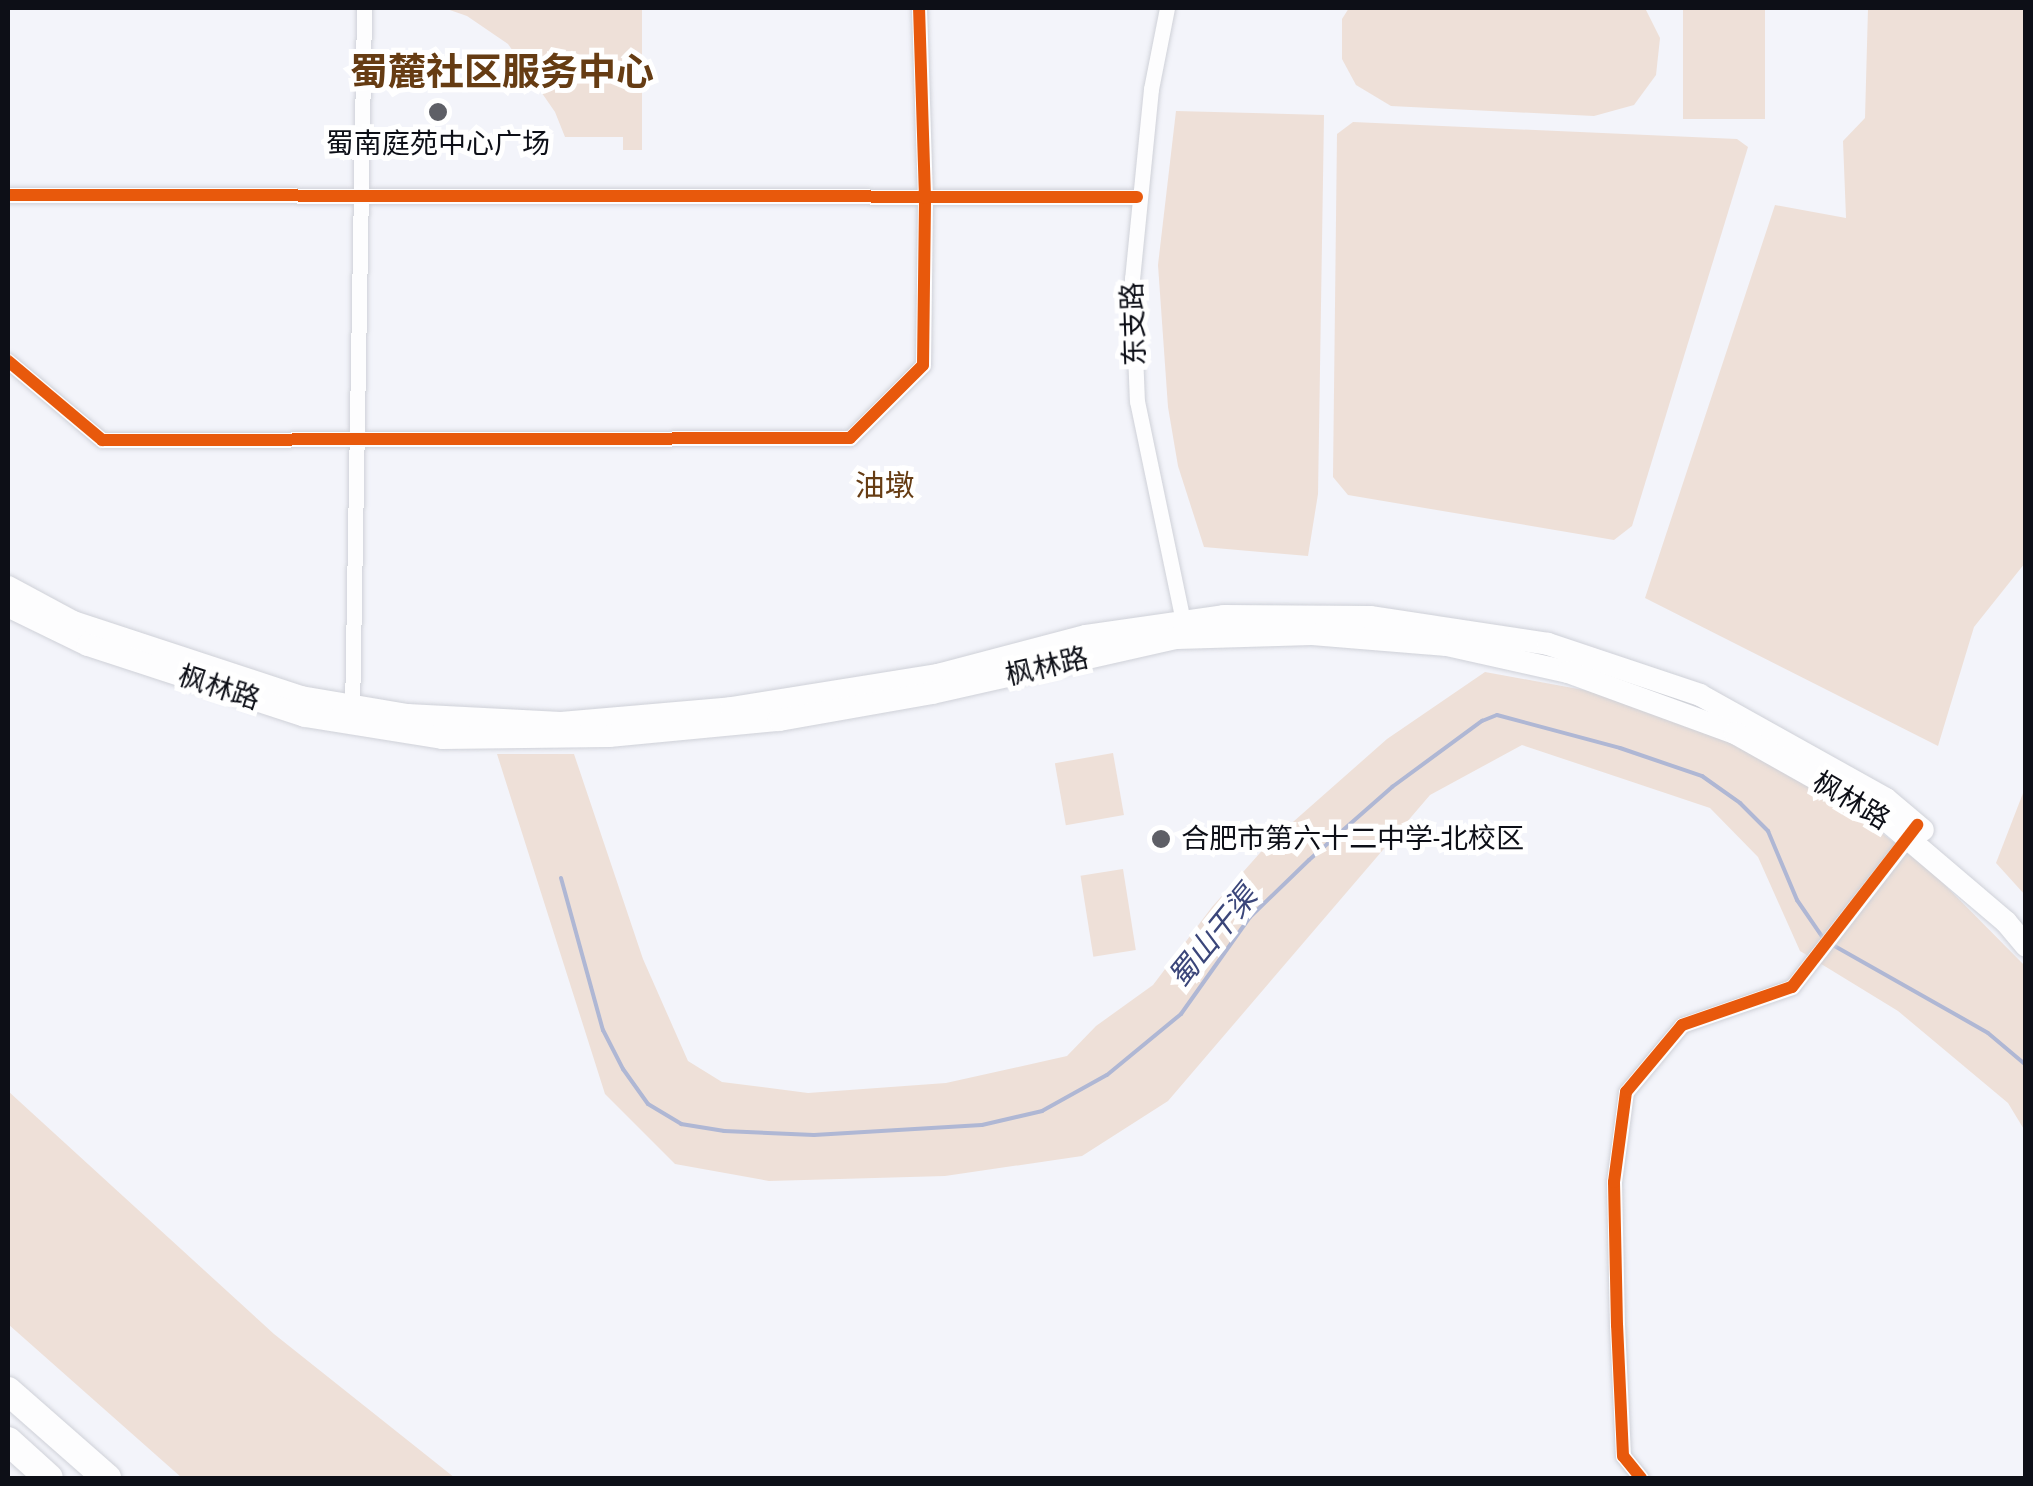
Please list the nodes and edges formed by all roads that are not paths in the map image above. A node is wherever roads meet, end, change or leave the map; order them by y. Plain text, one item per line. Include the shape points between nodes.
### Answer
1 (364, 8) edge
2 (920, 8) edge
3 (1167, 8) edge
4 (362, 195) junction
5 (8, 196) edge
6 (1137, 197) junction
7 (926, 198) junction
8 (8, 362) edge
9 (357, 441) junction
10 (8, 587) edge
11 (8, 606) edge
12 (1185, 630) junction
13 (352, 714) junction
14 (1913, 831) junction
15 (2026, 923) edge
16 (2026, 946) edge
17 (8, 1391) edge
18 (8, 1442) edge
19 (49, 1478) edge
20 (107, 1478) edge
21 (1640, 1478) edge

1 - 4 street
2 - 7 street
3 - 6 street, 东支路
4 - 5 street
4 - 7 street
4 - 9 street
6 - 7 street
6 - 12 street, 东支路 via 1137,401
7 - 9 street via 923,365 850,438
8 - 9 street via 102,440
9 - 13 street
10 - 13 main road, 枫林路 via 73,622
11 - 13 main road, 枫林路 via 88,646 305,716
12 - 13 main road, 枫林路 via 932,693 779,720 609,736 456,738
12 - 14 main road, 枫林路 via 1447,644 1568,672 1735,733
14 - 15 main road, 枫林路
14 - 16 main road, 枫林路
14 - 21 street via 1792,986 1682,1025 1626,1092 1614,1182 1617,1325 1623,1456
17 - 20 highway
18 - 19 highway

